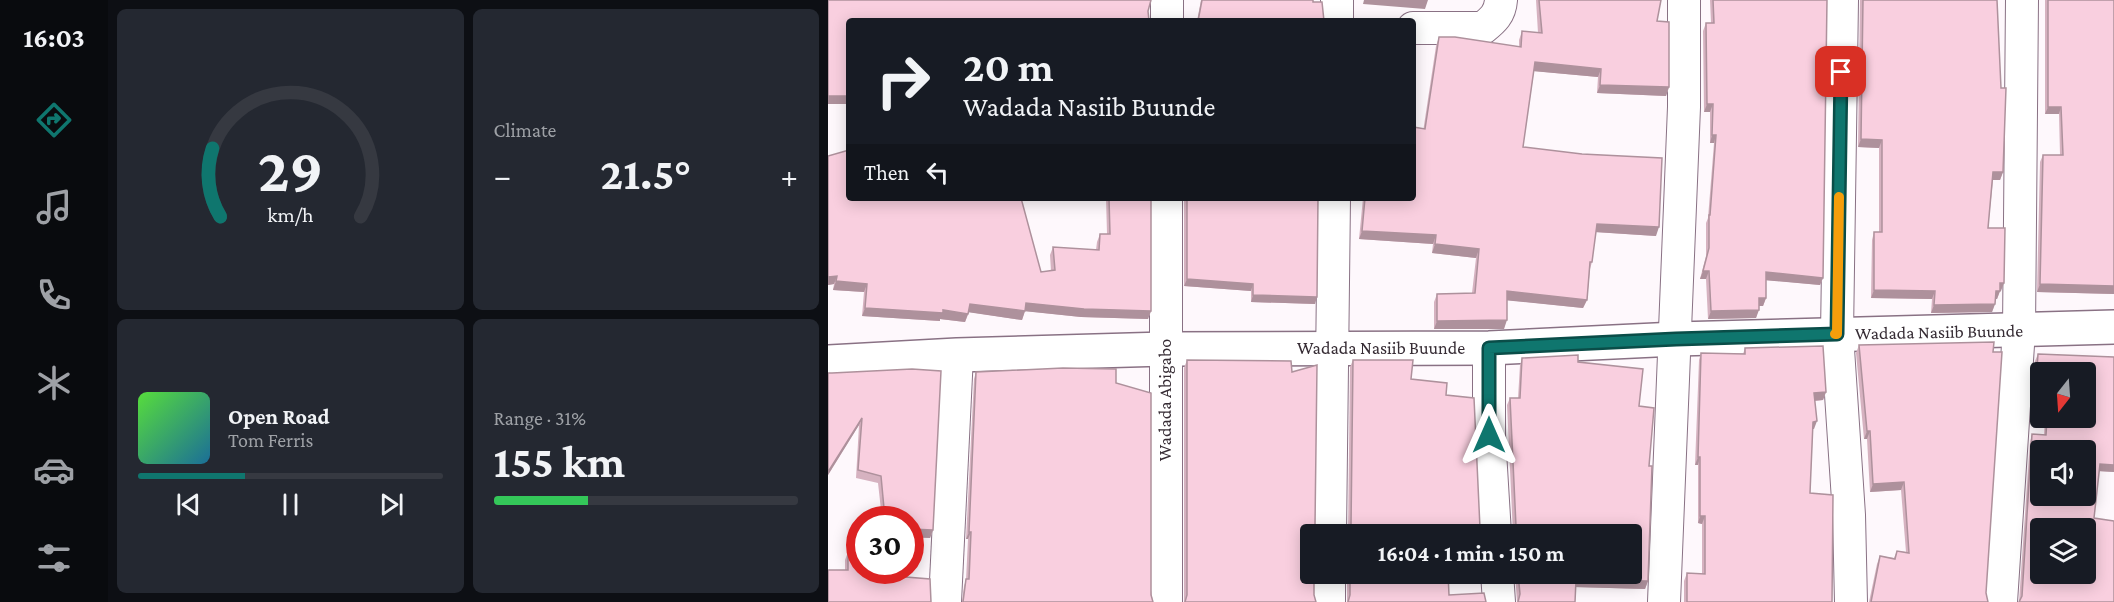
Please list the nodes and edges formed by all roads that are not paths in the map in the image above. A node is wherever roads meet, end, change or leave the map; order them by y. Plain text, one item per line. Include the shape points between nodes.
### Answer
1 (1167, 0) edge
2 (1337, 0) edge
3 (1501, 0) edge
4 (1684, 0) edge
5 (1842, 0) edge
6 (2022, 0) edge
7 (1167, 18) edge
8 (1337, 18) edge
9 (1416, 28) edge
10 (1166, 201) edge
11 (1334, 201) edge
12 (2114, 327) edge
13 (2019, 330) junction
14 (1837, 334) junction
15 (1676, 339) junction
16 (1331, 348) junction
17 (1489, 348) junction
18 (1165, 349) junction
19 (957, 355) junction
20 (828, 362) edge
21 (1330, 524) edge
22 (1494, 524) edge
23 (1329, 584) edge
24 (1497, 584) edge
25 (945, 602) edge
26 (1166, 602) edge
27 (1329, 602) edge
28 (1498, 602) edge
29 (1664, 602) edge
30 (1851, 602) edge
31 (2001, 602) edge

1 - 7 street
2 - 8 street
3 - 9 street via 1495,18 1483,28
4 - 15 street
5 - 14 street
6 - 13 street
10 - 18 street, Wadada Abigabo
11 - 16 street
12 - 13 street, Wadada Nasiib Buunde
13 - 14 street, Wadada Nasiib Buunde
13 - 31 street
14 - 15 street, Wadada Nasiib Buunde
14 - 30 street
15 - 17 street, Wadada Nasiib Buunde
15 - 29 street
16 - 17 street, Wadada Nasiib Buunde
16 - 18 street, Wadada Nasiib Buunde
16 - 21 street
17 - 22 street
18 - 19 street, Wadada Nasiib Buunde
18 - 26 street, Wadada Abigabo
19 - 20 street, Wadada Nasiib Buunde
19 - 25 street
23 - 27 street
24 - 28 street

